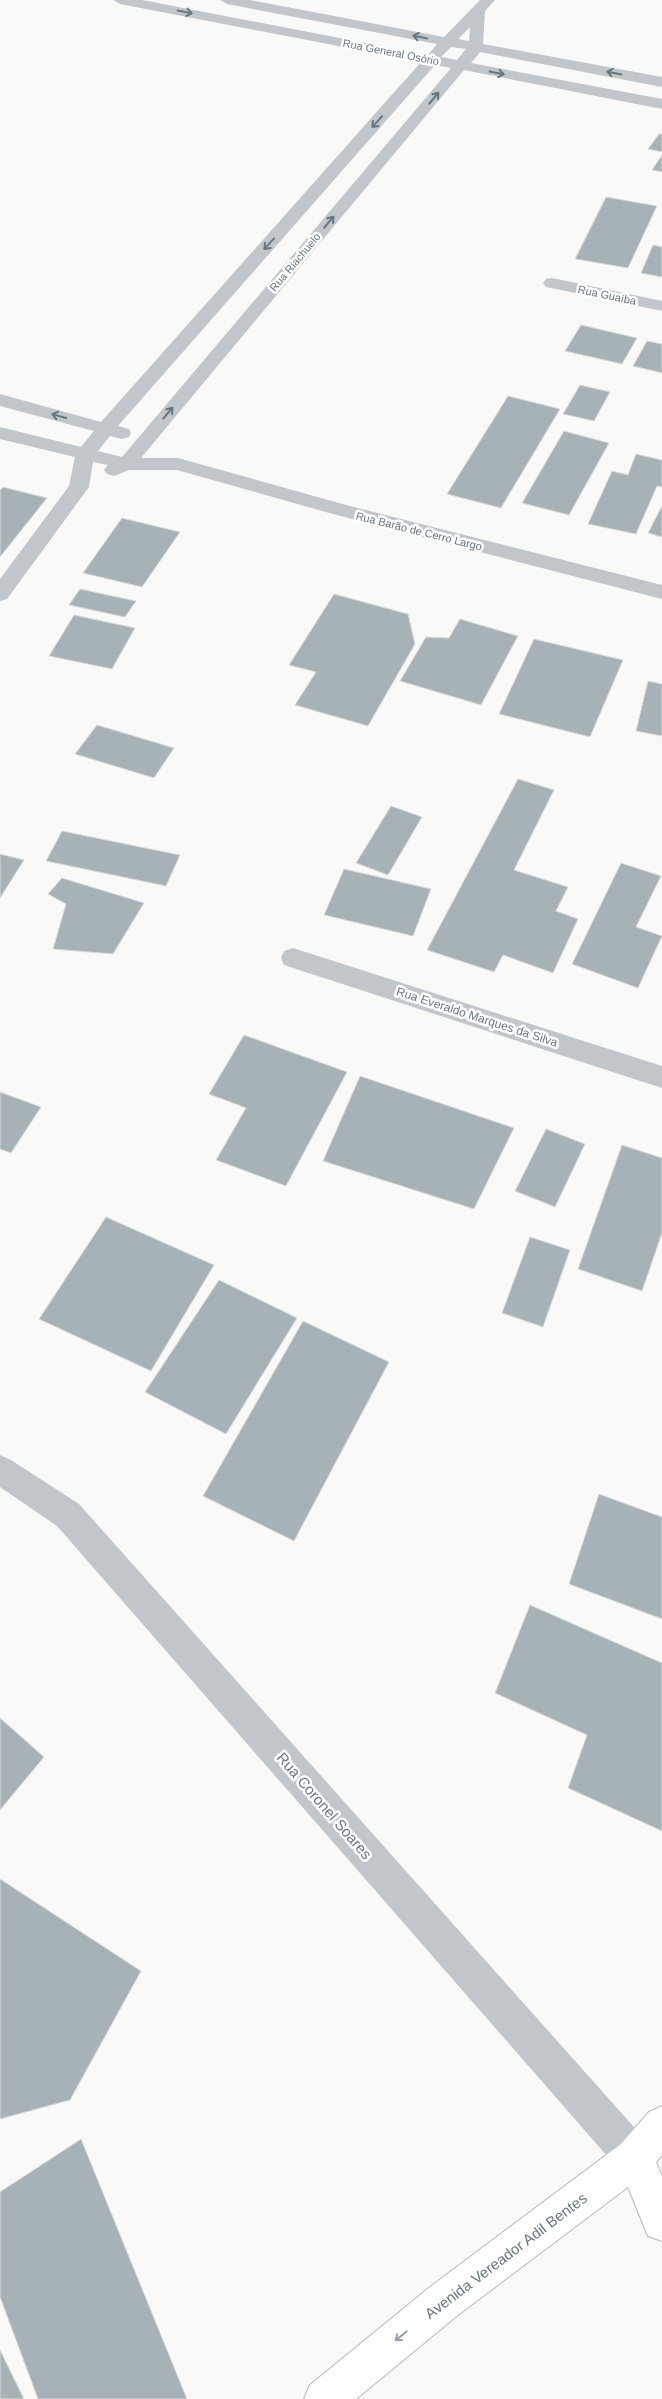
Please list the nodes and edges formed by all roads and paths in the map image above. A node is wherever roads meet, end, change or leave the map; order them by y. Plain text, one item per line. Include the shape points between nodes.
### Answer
1 (120, 0) edge
2 (227, 0) edge
3 (488, 0) edge
4 (478, 12) junction
5 (447, 42) junction
6 (476, 47) junction
7 (432, 60) junction
8 (461, 66) junction
9 (662, 82) edge
10 (662, 104) edge
11 (552, 283) dead end
12 (662, 306) edge
13 (0, 400) edge
14 (106, 428) junction
15 (0, 433) edge
16 (146, 439) junction
17 (85, 455) junction
18 (126, 464) junction
19 (178, 464) junction
20 (92, 481) junction
21 (662, 592) edge
22 (0, 594) edge
23 (293, 958) dead end
24 (662, 1077) edge
25 (0, 1470) edge
26 (662, 2125) edge
27 (635, 2158) junction
28 (662, 2222) edge
29 (324, 2399) edge

1 -> 7 street, Rua General Osório
5 -> 2 street, Rua General Osório
3 - 4 street, Rua Riachuelo
4 - 5 street, Rua Riachuelo
4 - 6 street
5 - 6 street, Rua General Osório
5 - 7 street, Rua Riachuelo
6 - 8 street, Rua Riachuelo
9 -> 6 street, Rua General Osório
7 - 8 street, Rua General Osório
7 -> 14 street, Rua Riachuelo
8 -> 10 street, Rua General Osório
16 -> 8 street, Rua Riachuelo
11 - 12 street, Rua Guaíba
14 -> 13 street, Rua Barão de Cerro Largo
14 - 16 street, Rua Barão de Cerro Largo
14 - 17 street, Rua Riachuelo
15 - 17 street, Rua Barão de Cerro Largo
16 - 18 street, Rua Riachuelo
16 - 19 street, Rua Barão de Cerro Largo
17 - 18 street, Rua Barão de Cerro Largo
17 - 20 street, Rua Riachuelo
18 - 19 street, Rua Barão de Cerro Largo
18 - 20 street, Rua Riachuelo
19 - 21 street, Rua Barão de Cerro Largo via 340,510
20 - 22 street, Rua Riachuelo
23 - 24 street, Rua Everaldo Marques da Silva
25 - 27 street, Rua Coronel Soares via 68,1515
26 - 27 street, Avenida Vereador Adil Bentes
27 - 28 street
27 -> 29 street, Avenida Vereador Adil Bentes via 444,2301

